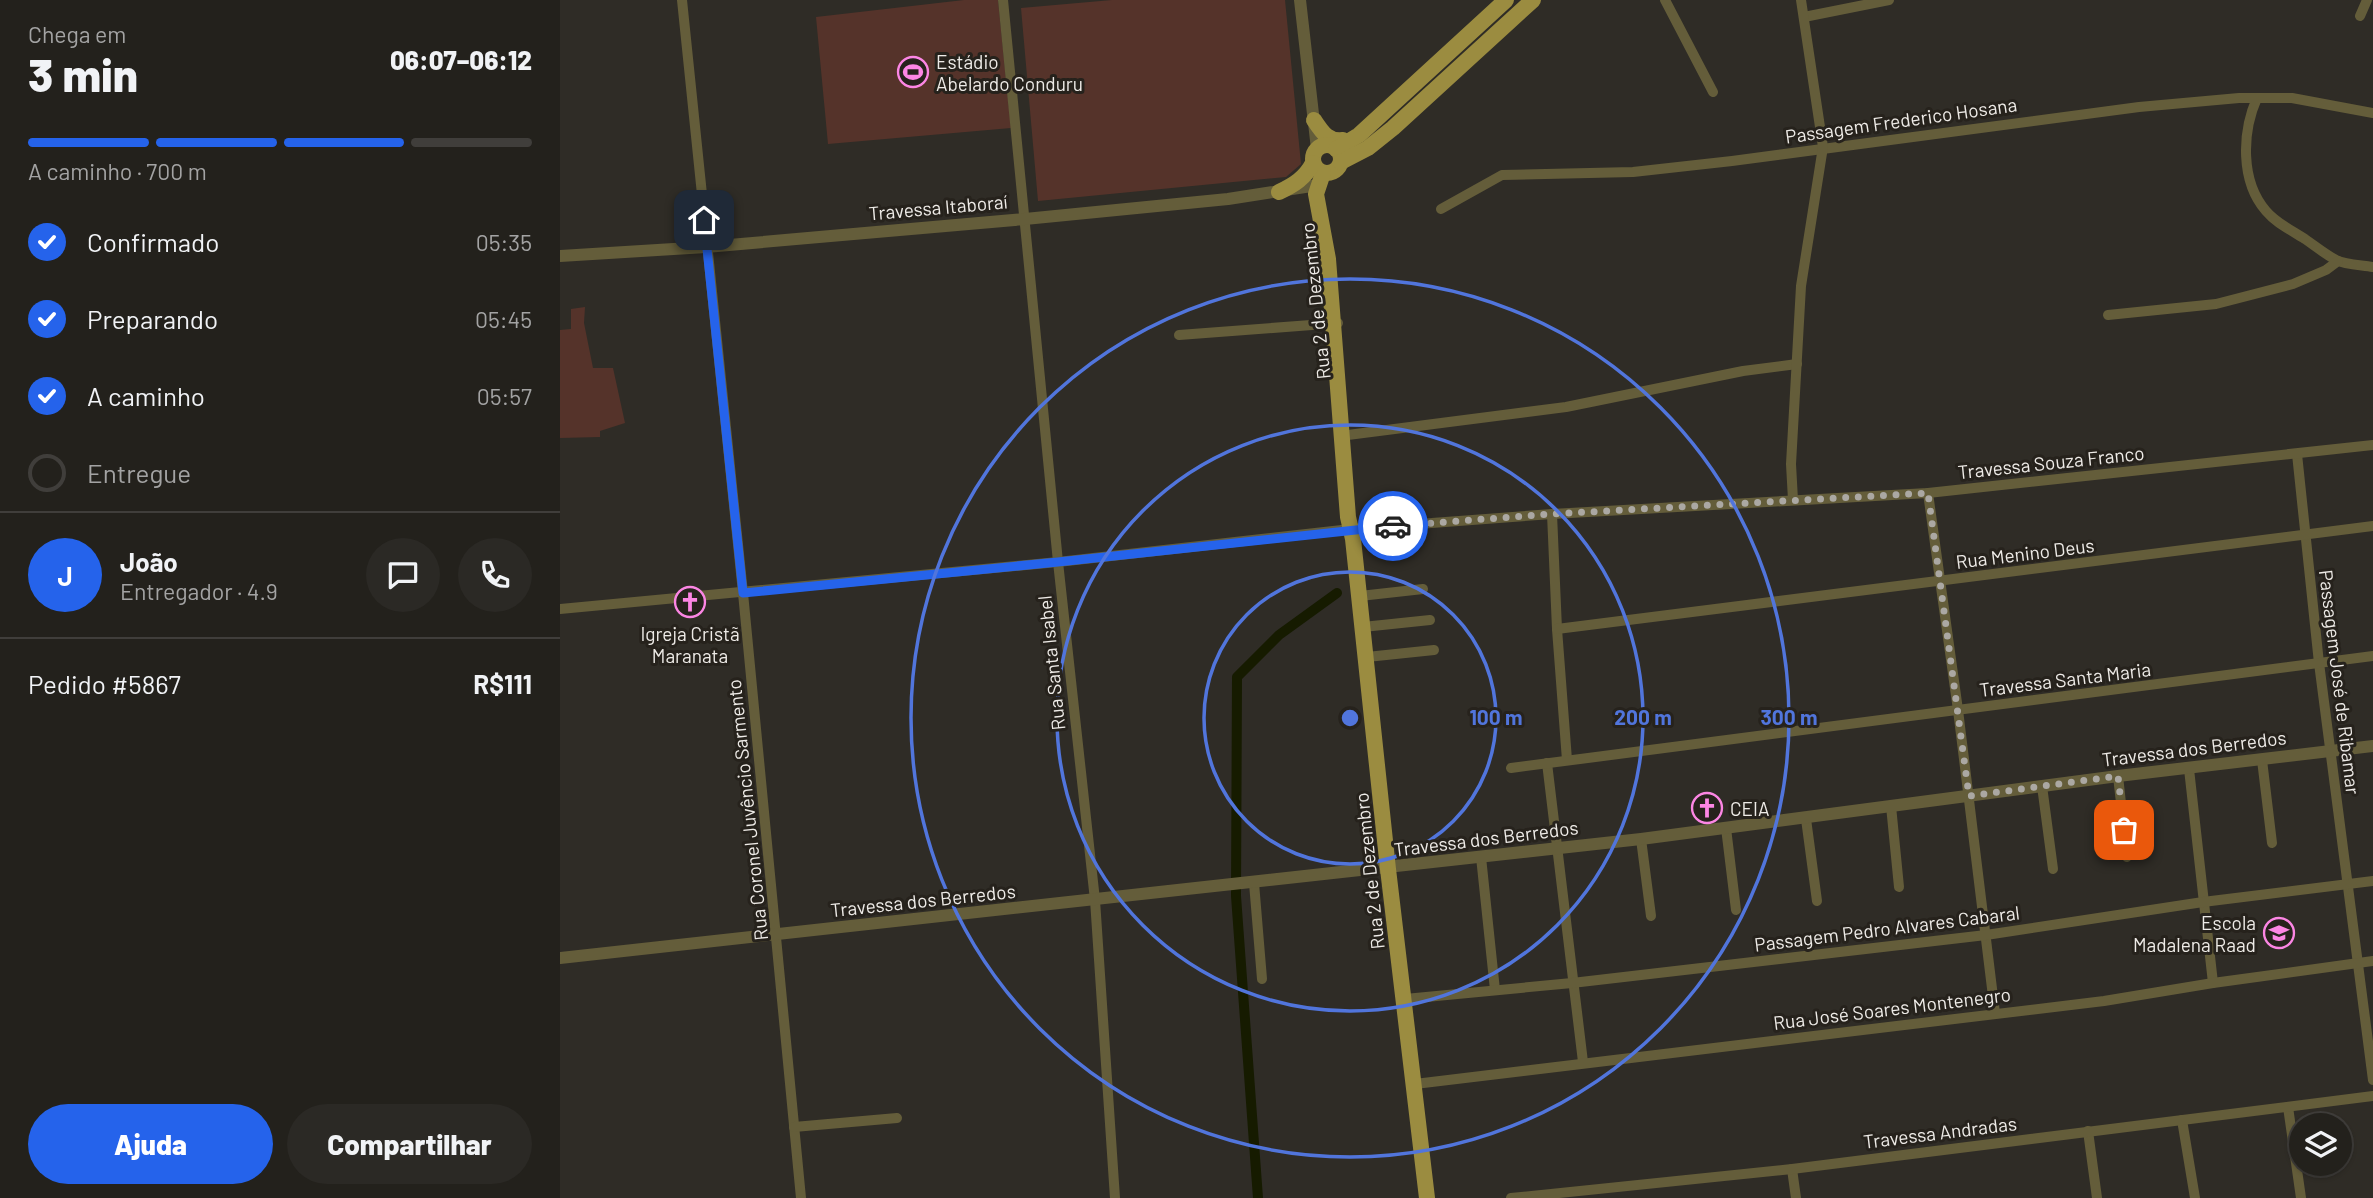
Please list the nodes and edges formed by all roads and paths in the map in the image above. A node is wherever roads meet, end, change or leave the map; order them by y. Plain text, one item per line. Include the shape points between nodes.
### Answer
1 (682, 0) edge
2 (1003, 0) edge
3 (1300, 0) edge
4 (1506, 0) edge
5 (1533, 0) edge
6 (1665, 0) edge
7 (1801, 0) edge
8 (1889, 0) edge
9 (2367, 0) edge
10 (2360, 16) dead end
11 (1804, 17) junction
12 (1713, 92) dead end
13 (2257, 98) junction
14 (2373, 113) edge
15 (1314, 120) junction
16 (1359, 135) junction
17 (1823, 147) junction
18 (1339, 155) junction
19 (1318, 168) junction
20 (1279, 192) junction
21 (1441, 209) dead end
22 (1025, 219) junction
23 (706, 247) junction
24 (560, 256) edge
25 (2338, 261) junction
26 (2373, 267) edge
27 (2108, 315) dead end
28 (1337, 323) junction
29 (1180, 335) dead end
30 (1797, 363) junction
31 (1345, 436) junction
32 (2373, 445) edge
33 (2297, 454) junction
34 (1928, 493) junction
35 (1793, 500) junction
36 (1552, 514) junction
37 (2373, 526) edge
38 (1354, 532) junction
39 (2304, 534) junction
40 (1058, 562) junction
41 (1940, 581) junction
42 (1423, 589) dead end
43 (743, 593) junction
44 (1360, 596) junction
45 (560, 609) edge
46 (1430, 620) dead end
47 (1363, 627) junction
48 (1557, 629) junction
49 (1434, 650) dead end
50 (2373, 656) edge
51 (1367, 657) junction
52 (2319, 663) junction
53 (1958, 710) junction
54 (2373, 746) edge
55 (2332, 752) junction
56 (1567, 760) junction
57 (2262, 760) junction
58 (1547, 763) junction
59 (1511, 768) dead end
60 (2189, 768) junction
61 (2118, 776) junction
62 (2042, 786) junction
63 (1969, 796) junction
64 (1891, 806) junction
65 (1806, 819) junction
66 (1726, 828) junction
67 (1641, 839) junction
68 (2272, 843) dead end
69 (1557, 849) junction
70 (2127, 857) dead end
71 (1481, 858) junction
72 (1388, 869) junction
73 (2053, 869) dead end
74 (2373, 881) edge
75 (1253, 883) junction
76 (2346, 885) junction
77 (1899, 887) dead end
78 (1095, 900) junction
79 (1817, 901) dead end
80 (2203, 902) junction
81 (1735, 910) dead end
82 (1651, 916) dead end
83 (776, 935) junction
84 (1986, 935) junction
85 (560, 958) edge
86 (2373, 961) edge
87 (2357, 963) junction
88 (1262, 979) dead end
89 (1572, 983) junction
90 (2213, 983) junction
91 (1495, 989) junction
92 (1405, 999) junction
93 (1995, 1013) junction
94 (1583, 1062) junction
95 (2373, 1080) edge
96 (1415, 1084) junction
97 (2373, 1096) edge
98 (2288, 1107) junction
99 (897, 1118) dead end
100 (2182, 1120) junction
101 (794, 1127) junction
102 (2088, 1131) junction
103 (1792, 1169) junction
104 (801, 1198) edge
105 (1115, 1198) edge
106 (1427, 1198) edge
107 (1511, 1198) edge
108 (1796, 1198) edge
109 (2096, 1198) edge
110 (2195, 1198) edge
111 (2301, 1198) edge

1 - 23 street, Rua Coronel Juvêncio Sarmento
2 - 22 street, Rua Santa Isabel
3 - 15 street, Rua 2 de Dezembro
4 - 16 main road
5 - 18 main road via 1368,148
6 - 12 street
7 - 11 street
8 - 11 street
9 - 10 street
11 - 17 street
13 - 14 street, Passagem Frederico Hosana via 2292,98
13 - 17 street, Passagem Frederico Hosana via 2139,107
13 - 25 street via 2245,139 2254,192 2281,225
15 - 16 main road via 1331,140
15 - 19 street, Rua 2 de Dezembro
16 - 18 main road
17 - 21 street, Passagem Frederico Hosana via 1633,172 1502,175
17 - 30 street via 1801,286
18 - 19 main road via 1334,172
18 - 19 main road via 1330,145 1323,145
19 - 20 street, Travessa Itaboraí
19 - 20 main road
19 - 28 main road, Rua 2 de Dezembro via 1316,194
20 - 22 street, Travessa Itaboraí
22 - 23 street, Travessa Itaboraí
22 - 40 street, Rua Santa Isabel
23 - 24 street, Travessa Itaboraí
23 - 43 street, Rua Coronel Juvêncio Sarmento
25 - 26 street
25 - 27 street via 2293,284 2216,304
28 - 29 street
28 - 31 main road, Rua 2 de Dezembro
30 - 31 street via 1566,407
30 - 35 street
31 - 38 main road, Rua 2 de Dezembro
32 - 33 street, Travessa Souza Franco
33 - 34 street, Travessa Souza Franco
33 - 39 street, Passagem José de Ribamar
34 - 35 street, Travessa Souza Franco
34 - 41 street
35 - 36 street, Travessa Souza Franco
36 - 38 street, Travessa Souza Franco
36 - 48 street
37 - 39 street, Rua Menino Deus
38 - 40 street, Travessa Souza Franco
38 - 44 main road, Rua 2 de Dezembro
39 - 41 street, Rua Menino Deus
39 - 52 street, Passagem José de Ribamar
40 - 43 street, Travessa Souza Franco
40 - 78 street, Rua Santa Isabel
41 - 48 street, Rua Menino Deus
41 - 53 street
42 - 44 street
43 - 45 street, Travessa Souza Franco
43 - 83 street, Rua Coronel Juvêncio Sarmento
44 - 47 main road, Rua 2 de Dezembro
46 - 47 street
47 - 51 main road, Rua 2 de Dezembro
48 - 56 street
49 - 51 street
50 - 52 street, Travessa Santa Maria
51 - 72 main road, Rua 2 de Dezembro
52 - 53 street, Travessa Santa Maria
52 - 55 street, Passagem José de Ribamar
53 - 56 street, Travessa Santa Maria
53 - 63 street
54 - 55 street, Travessa dos Berredos
55 - 57 street, Travessa dos Berredos
55 - 76 street, Passagem José de Ribamar
56 - 58 street, Travessa Santa Maria
57 - 60 street, Travessa dos Berredos
57 - 68 street
58 - 59 street, Travessa Santa Maria
58 - 69 street
60 - 61 street, Travessa dos Berredos
60 - 80 street
61 - 62 street, Travessa dos Berredos
61 - 70 street
62 - 63 street, Travessa dos Berredos
62 - 73 street
63 - 64 street, Travessa dos Berredos
63 - 84 street
64 - 65 street, Travessa dos Berredos
64 - 77 street
65 - 66 street, Travessa dos Berredos
65 - 79 street
66 - 67 street, Travessa dos Berredos
66 - 81 street
67 - 69 street, Travessa dos Berredos
67 - 82 street
69 - 71 street, Travessa dos Berredos
69 - 89 street
71 - 72 street, Travessa dos Berredos
71 - 91 street
72 - 75 street, Travessa dos Berredos
72 - 92 main road, Rua 2 de Dezembro
74 - 76 street, Passagem Pedro Alvares Cabaral
75 - 78 street, Travessa dos Berredos
75 - 88 street
76 - 80 street, Passagem Pedro Alvares Cabaral
76 - 87 street, Passagem José de Ribamar
78 - 83 street, Travessa dos Berredos
78 - 105 street, Rua Santa Isabel
80 - 84 street, Passagem Pedro Alvares Cabaral
80 - 90 street
83 - 85 street, Travessa dos Berredos
83 - 101 street, Rua Coronel Juvêncio Sarmento
84 - 89 street, Passagem Pedro Alvares Cabaral
84 - 93 street
86 - 87 street, Rua José Soares Montenegro
87 - 90 street, Rua José Soares Montenegro
87 - 95 street, Passagem José de Ribamar
89 - 91 street, Passagem Pedro Alvares Cabaral
89 - 94 street
90 - 93 street, Rua José Soares Montenegro
91 - 92 street, Passagem Pedro Alvares Cabaral
92 - 96 main road, Rua 2 de Dezembro
93 - 94 street, Rua José Soares Montenegro
94 - 96 street, Rua José Soares Montenegro
96 - 106 main road, Rua 2 de Dezembro
97 - 98 street, Travessa Andradas
98 - 100 street, Travessa Andradas
98 - 111 street
99 - 101 street
100 - 102 street, Travessa Andradas
100 - 110 street
101 - 104 street, Rua Coronel Juvêncio Sarmento
102 - 103 street, Travessa Andradas
102 - 109 street
103 - 107 street, Travessa Andradas
103 - 108 street

